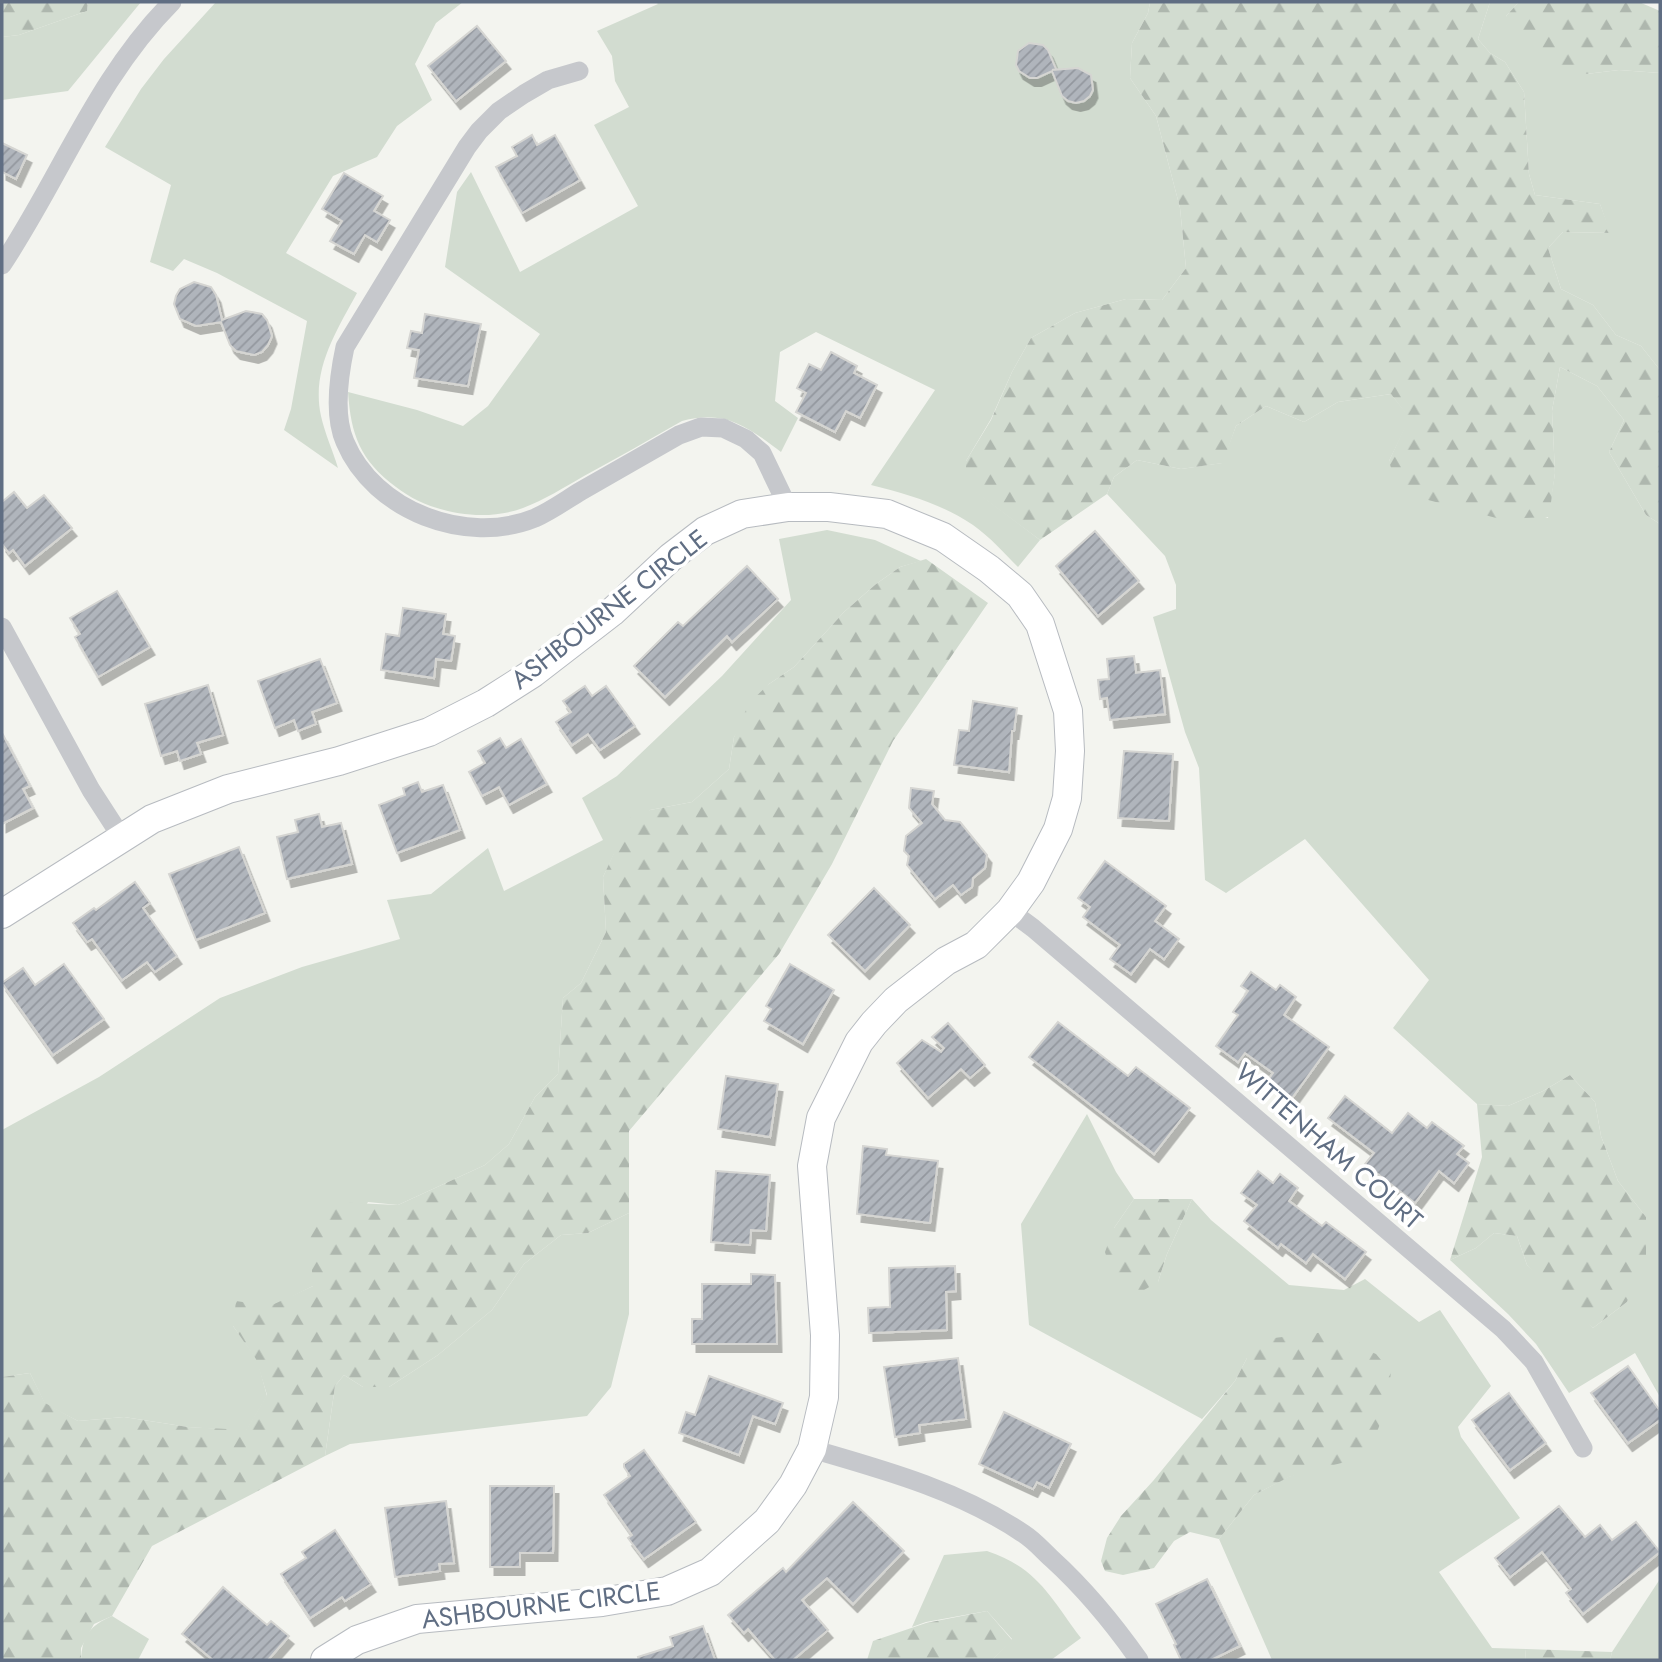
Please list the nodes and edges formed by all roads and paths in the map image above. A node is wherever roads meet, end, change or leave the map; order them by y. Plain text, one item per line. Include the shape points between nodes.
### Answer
1 (172, 2) edge
2 (579, 71) dead end
3 (2, 265) edge
4 (788, 507) junction
5 (2, 627) edge
6 (122, 838) junction
7 (1010, 911) junction
8 (2, 914) edge
9 (1583, 1448) dead end
10 (812, 1449) junction
11 (325, 1660) edge
12 (1139, 1660) edge

1 - 3 street via 119,64
2 - 4 street via 548,80 499,111 467,147 345,347 338,396 344,440 357,465 387,497 446,524 483,527 534,518 679,435 701,427 723,428 762,453
4 - 6 street, ASHBOURNE CIRCLE via 743,514 705,531 533,673 429,732 340,761 228,789 152,819
4 - 7 street, ASHBOURNE CIRCLE via 887,513 920,526 989,569 1020,596 1040,624 1068,711 1067,798 1042,861
5 - 6 street
6 - 8 street, ASHBOURNE CIRCLE
7 - 9 street, WITTENHAM COURT via 1503,1329 1534,1362
7 - 10 street, ASHBOURNE CIRCLE via 976,945 936,969 874,1023 859,1042 821,1118 813,1166 825,1335 824,1397
10 - 11 street, ASHBOURNE CIRCLE via 767,1521 710,1572 667,1591 602,1602 417,1619 357,1640
10 - 12 street via 943,1492 989,1512 1027,1536 1094,1600

